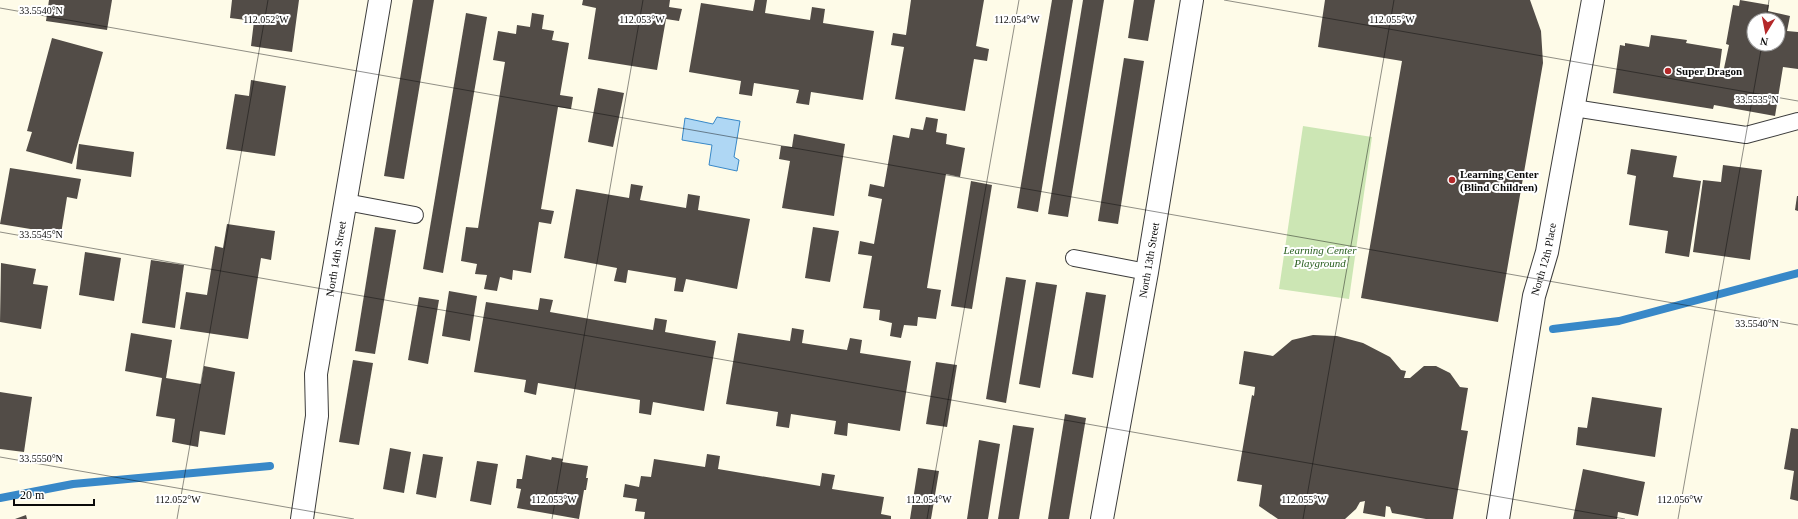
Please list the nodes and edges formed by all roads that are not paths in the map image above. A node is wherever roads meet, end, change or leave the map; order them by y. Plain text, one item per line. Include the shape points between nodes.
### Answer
1 (380, 0) edge
2 (1192, 0) edge
3 (1594, 0) edge
4 (1574, 108) junction
5 (1798, 121) edge
6 (346, 202) junction
7 (415, 215) dead end
8 (1074, 258) dead end
9 (1147, 272) junction
10 (302, 519) edge
11 (1102, 519) edge
12 (1498, 519) edge

1 - 6 street, North 14th Street
2 - 9 street, North 13th Street
3 - 4 street, North 12th Place
4 - 5 lane via 1746,135
4 - 12 street, North 12th Place via 1547,252 1534,296
6 - 7 lane
6 - 10 street, North 14th Street via 316,374 317,416
8 - 9 lane
9 - 11 street, North 13th Street

